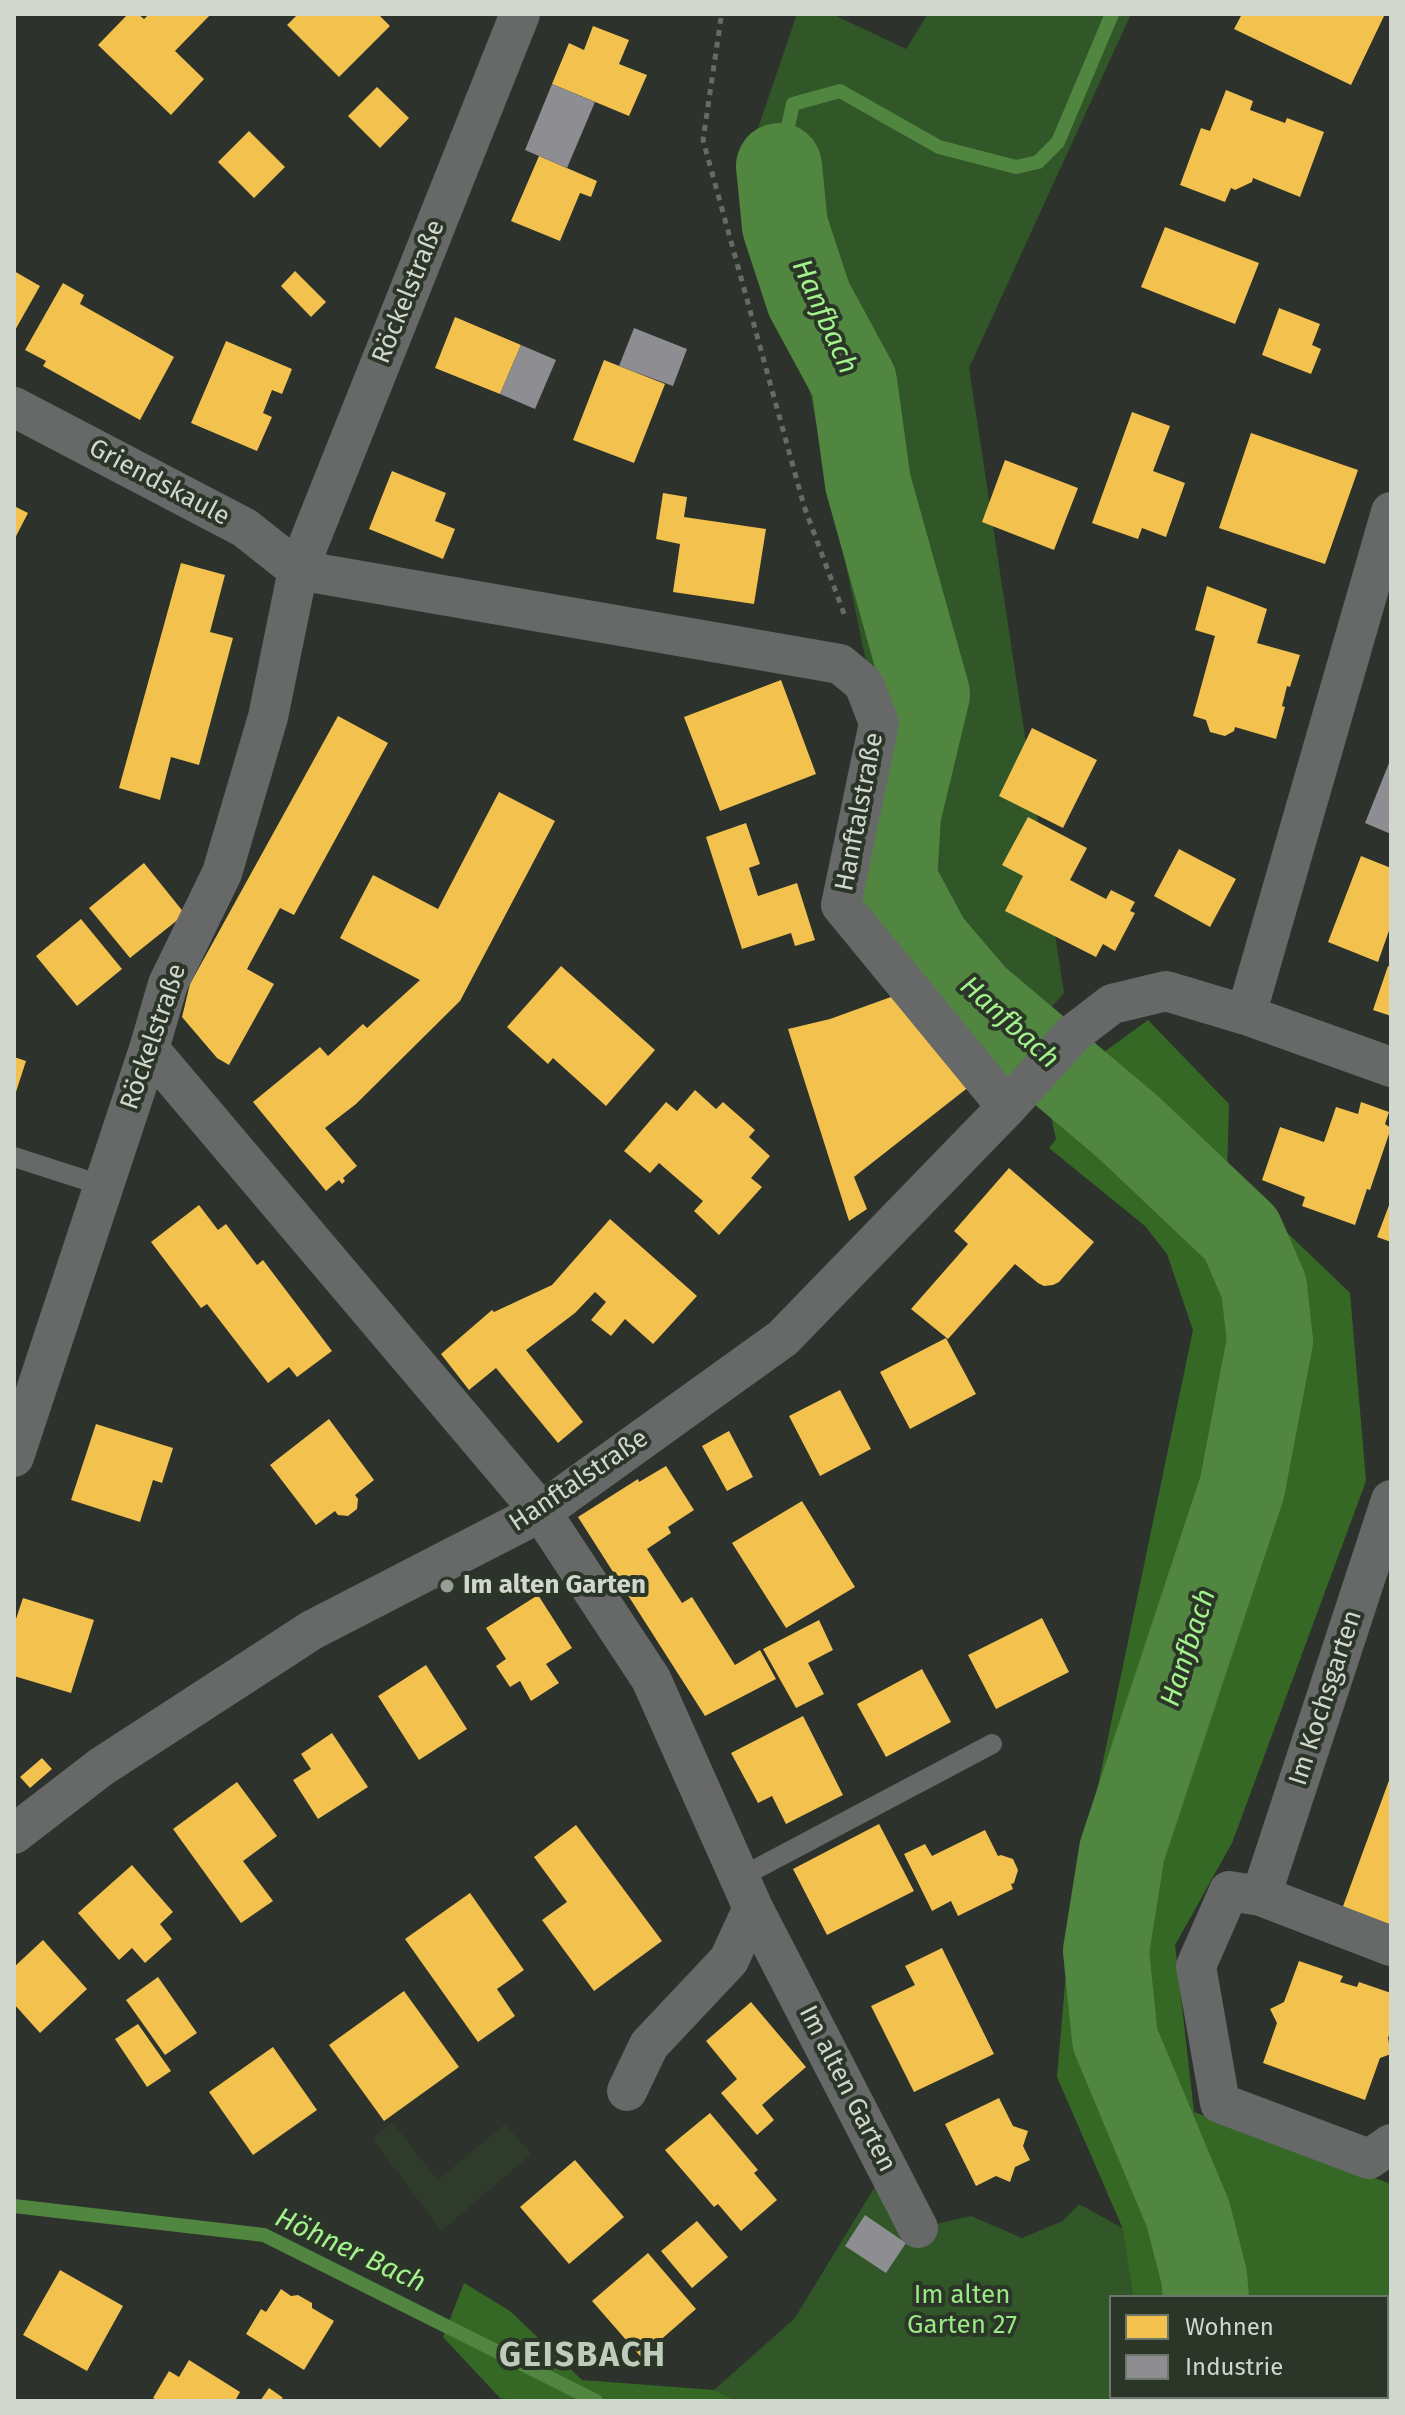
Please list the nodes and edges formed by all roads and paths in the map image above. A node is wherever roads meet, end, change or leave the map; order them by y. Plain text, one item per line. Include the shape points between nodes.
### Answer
1 (520, 14) edge
2 (721, 18) dead end
3 (14, 407) edge
4 (1391, 512) edge
5 (298, 570) junction
6 (840, 664) junction
7 (1246, 1015) junction
8 (149, 1049) junction
9 (1391, 1067) edge
10 (1018, 1094) junction
11 (14, 1157) edge
12 (104, 1186) junction
13 (14, 1457) edge
14 (1391, 1500) edge
15 (541, 1512) junction
16 (992, 1744) dead end
17 (14, 1834) edge
18 (746, 1893) junction
19 (1261, 1896) junction
20 (1391, 1946) edge
21 (627, 2091) dead end
22 (1391, 2144) edge
23 (918, 2228) dead end

1 - 5 street, Röckelstraße
2 - 6 path via 703,140 804,506 854,639
3 - 5 street, Griendskaule via 245,528
4 - 7 street
5 - 6 street
5 - 8 street, Röckelstraße via 268,717 222,873 168,984
6 - 10 street, Hanftalstraße via 864,684 879,723 841,905
7 - 9 street, Hanftalstraße
7 - 10 street, Hanftalstraße via 1166,991 1112,1004 1073,1034
8 - 12 street, Röckelstraße
8 - 15 street, Im alten Garten
10 - 15 street, Hanftalstraße via 783,1338
11 - 12 lane
12 - 13 street, Röckelstraße
14 - 19 street, Im Kochsgarten
15 - 17 street, Hanftalstraße via 312,1630 101,1767
15 - 18 street, Im alten Garten via 651,1679
16 - 18 lane
18 - 21 street via 729,1960 649,2045
18 - 23 street, Im alten Garten
19 - 20 street
19 - 22 street via 1229,1891 1196,1966 1220,2103 1369,2159

